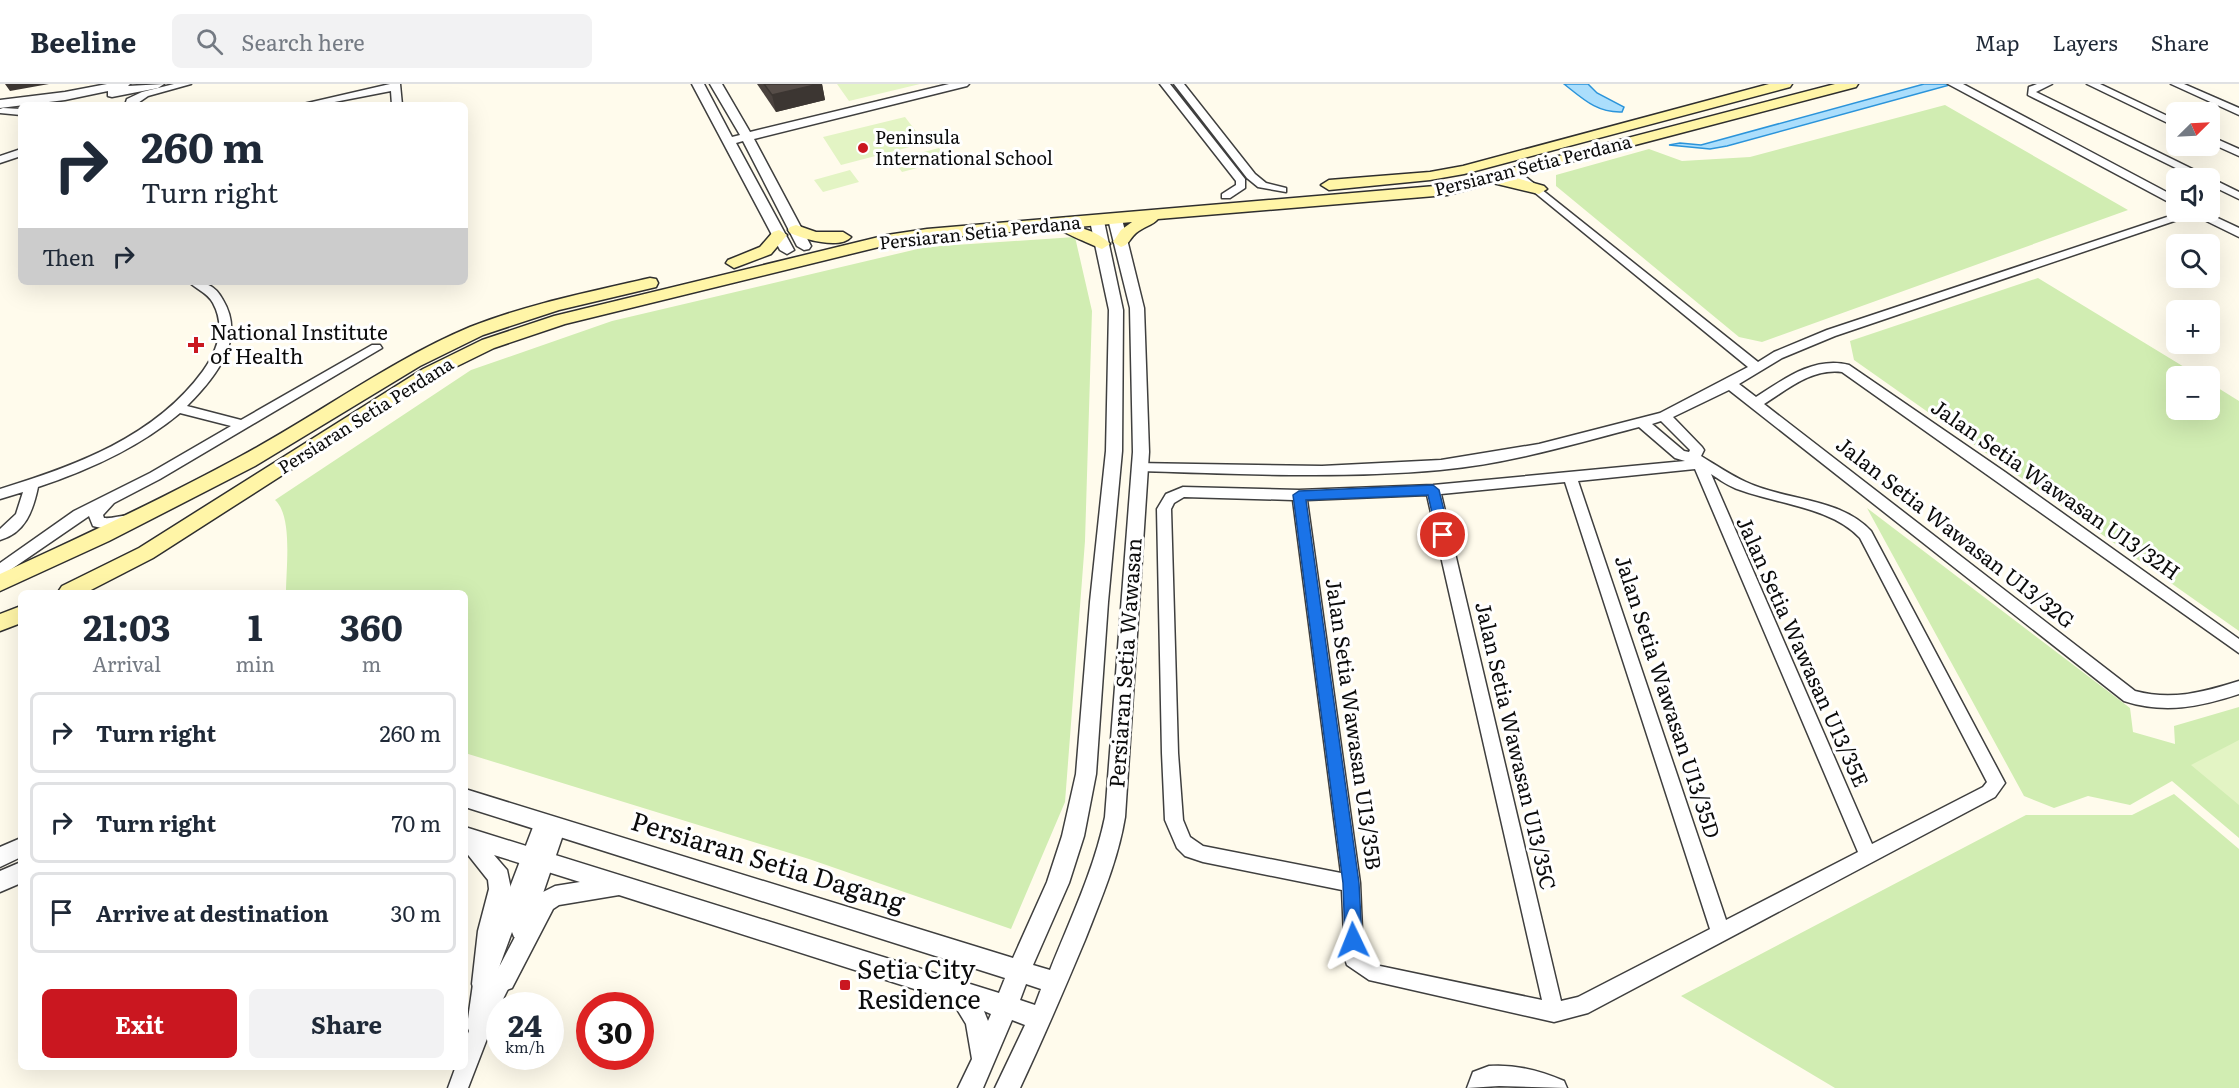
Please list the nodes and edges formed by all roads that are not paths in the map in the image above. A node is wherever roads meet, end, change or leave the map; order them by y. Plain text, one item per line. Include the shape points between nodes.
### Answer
1 (123, 84) edge
2 (158, 84) edge
3 (186, 84) edge
4 (698, 84) edge
5 (716, 84) edge
6 (963, 84) edge
7 (1166, 84) edge
8 (1179, 84) edge
9 (1785, 84) edge
10 (1851, 84) edge
11 (1954, 84) edge
12 (1974, 84) edge
13 (2047, 84) edge
14 (2092, 84) edge
15 (2176, 84) edge
16 (396, 86) edge
17 (384, 90) edge
18 (35, 102) edge
19 (62, 102) edge
20 (131, 102) edge
21 (320, 102) edge
22 (397, 102) edge
23 (18, 106) edge
24 (1, 109) edge
25 (18, 110) edge
26 (2239, 112) edge
27 (2166, 119) edge
28 (740, 124) junction
29 (768, 131) junction
30 (747, 137) junction
31 (730, 141) junction
32 (2220, 144) edge
33 (18, 153) edge
34 (755, 153) junction
35 (2239, 153) edge
36 (0, 160) edge
37 (1561, 160) junction
38 (2183, 168) edge
39 (1516, 172) junction
40 (1436, 175) junction
41 (1471, 184) junction
42 (2166, 186) edge
43 (2220, 187) edge
44 (1539, 189) junction
45 (1282, 190) junction
46 (1226, 196) junction
47 (2239, 196) edge
48 (2166, 197) edge
49 (1145, 204) junction
50 (1058, 211) junction
51 (2220, 212) edge
52 (1167, 213) junction
53 (1106, 218) junction
54 (2166, 221) edge
55 (2215, 222) edge
56 (2239, 222) edge
57 (1031, 227) junction
58 (796, 230) junction
59 (2239, 233) edge
60 (1121, 242) junction
61 (841, 244) junction
62 (1102, 244) junction
63 (792, 246) junction
64 (766, 269) junction
65 (201, 285) edge
66 (1731, 347) junction
67 (376, 348) dead end
68 (1774, 357) junction
69 (1756, 367) junction
70 (1731, 384) junction
71 (1755, 403) junction
72 (177, 408) junction
73 (1664, 416) junction
74 (1642, 422) junction
75 (243, 425) junction
76 (1114, 447) junction
77 (1696, 461) junction
78 (1140, 466) junction
79 (1570, 476) junction
80 (1111, 481) junction
81 (31, 485) junction
82 (1433, 490) junction
83 (0, 494) edge
84 (1299, 495) junction
85 (114, 498) junction
86 (140, 517) junction
87 (0, 536) edge
88 (0, 571) edge
89 (0, 583) edge
90 (73, 590) edge
91 (18, 615) edge
92 (0, 623) edge
93 (2239, 647) edge
94 (2239, 687) edge
95 (468, 799) edge
96 (550, 824) junction
97 (468, 838) edge
98 (468, 839) edge
99 (18, 849) edge
100 (1868, 855) junction
101 (0, 857) edge
102 (538, 859) junction
103 (18, 873) edge
104 (0, 882) edge
105 (1351, 883) junction
106 (621, 885) junction
107 (1721, 933) junction
108 (1031, 942) junction
109 (978, 958) junction
110 (1020, 971) junction
111 (494, 982) junction
112 (1054, 982) junction
113 (959, 991) junction
114 (1007, 1005) junction
115 (1554, 1012) junction
116 (1041, 1018) junction
117 (468, 1060) edge
118 (983, 1064) junction
119 (465, 1070) edge
120 (458, 1088) edge
121 (970, 1088) edge
122 (1007, 1088) edge
123 (1477, 1088) edge
124 (1557, 1088) edge

1 - 18 street
2 - 19 street
3 - 20 street
4 - 31 street
5 - 28 street
6 - 29 street
7 - 46 street via 1241,181 1241,186
8 - 45 street via 1251,176 1262,185
9 - 40 main road, Persiaran Setia Perdana
10 - 37 main road, Persiaran Setia Perdana
11 - 48 street
12 - 42 street
13 - 38 street via 2031,93
14 - 27 street
15 - 26 street
16 - 17 street
16 - 22 street
17 - 21 street
23 - 24 street
24 - 25 street
28 - 29 street via 754,131
28 - 30 street
29 - 30 street
29 - 34 street
30 - 31 street
30 - 34 street
31 - 63 street
32 - 35 street
33 - 36 street
34 - 58 street
37 - 39 main road, Persiaran Setia Perdana
37 - 44 main road via 1535,174 1533,182
39 - 40 main road
39 - 41 main road, Persiaran Setia Perdana
39 - 44 street
40 - 45 main road, Persiaran Setia Perdana
41 - 44 main road via 1504,180
41 - 52 main road, Persiaran Setia Perdana via 1447,190
43 - 47 street
44 - 66 street
45 - 46 main road, Persiaran Setia Perdana
46 - 49 main road, Persiaran Setia Perdana
49 - 50 main road, Persiaran Setia Perdana
49 - 53 main road
50 - 53 main road
50 - 61 main road, Persiaran Setia Perdana via 880,228
51 - 56 street
52 - 53 main road, Persiaran Setia Perdana
52 - 60 main road via 1132,227
53 - 57 main road, Persiaran Setia Perdana
53 - 60 street, Persiaran Setia Wawasan
53 - 62 street, Persiaran Setia Wawasan
54 - 68 street via 1831,333
55 - 59 street
57 - 61 main road, Persiaran Setia Perdana
57 - 62 main road via 1075,230
58 - 61 main road
58 - 63 street
60 - 78 street, Persiaran Setia Wawasan via 1137,308
61 - 63 main road
61 - 64 main road, Persiaran Setia Perdana
62 - 76 street, Persiaran Setia Wawasan via 1116,310
63 - 64 main road
63 - 86 main road, Persiaran Setia Perdana via 554,306 477,331 414,362 248,461
64 - 90 main road, Persiaran Setia Perdana via 560,320 488,344 429,373 146,553
65 - 72 street via 222,308 227,325 225,340 207,377
66 - 68 street via 1749,355
66 - 69 street
66 - 70 street via 1735,361
67 - 75 street
68 - 69 street
69 - 70 street
70 - 71 street, Jalan Setia Wawasan U13/32G
70 - 73 street
71 - 93 street, Jalan Setia Wawasan U13/32H via 1824,366 1845,368
71 - 94 street, Jalan Setia Wawasan U13/32G via 2130,696 2172,704
72 - 75 street
72 - 81 street via 107,454
73 - 74 street
73 - 77 street, Jalan Setia Wawasan U13/35E via 1697,450
74 - 77 street via 1680,455
74 - 78 street via 1539,449 1441,465 1322,471
75 - 85 street
76 - 78 street
76 - 80 street, Persiaran Setia Wawasan
77 - 79 street
77 - 100 street, Jalan Setia Wawasan U13/35E
77 - 100 street via 1742,486 1855,523 1872,546 1996,783 1989,792
78 - 80 street
78 - 112 street, Persiaran Setia Wawasan via 1115,817 1095,887
79 - 82 street
79 - 107 street, Jalan Setia Wawasan U13/35D
80 - 108 street, Persiaran Setia Wawasan via 1086,774 1058,883
81 - 83 street
81 - 87 street via 23,518
82 - 84 street
82 - 115 street, Jalan Setia Wawasan U13/35C
84 - 105 street, Jalan Setia Wawasan U13/35B
84 - 105 street via 1183,492 1166,501 1174,820 1183,842 1191,850
85 - 86 street via 96,514 98,522 110,524
85 - 88 street via 57,528
86 - 89 main road, Persiaran Setia Perdana
91 - 92 main road
95 - 96 street, Persiaran Setia Dagang
96 - 102 street
96 - 109 street, Persiaran Setia Dagang
97 - 102 street
98 - 111 street via 499,877 500,890 489,931
99 - 101 street
100 - 107 street
102 - 106 street
102 - 111 street
103 - 104 street
105 - 115 street, Jalan Setia Wawasan U13/35B via 1354,959 1376,974
106 - 111 street via 555,896 546,902
106 - 113 street
107 - 115 street via 1581,1006
108 - 109 street via 1005,956
108 - 110 street, Persiaran Setia Wawasan
109 - 110 street, Persiaran Setia Dagang
110 - 112 street, Persiaran Setia Dagang
110 - 114 street, Persiaran Setia Wawasan
111 - 117 street
112 - 116 street, Persiaran Setia Wawasan
113 - 114 street
113 - 118 street via 982,1034
114 - 116 street
114 - 118 street, Persiaran Setia Wawasan
116 - 122 street, Persiaran Setia Wawasan
118 - 121 street, Persiaran Setia Wawasan
119 - 120 street
123 - 124 street via 1480,1079 1504,1075

